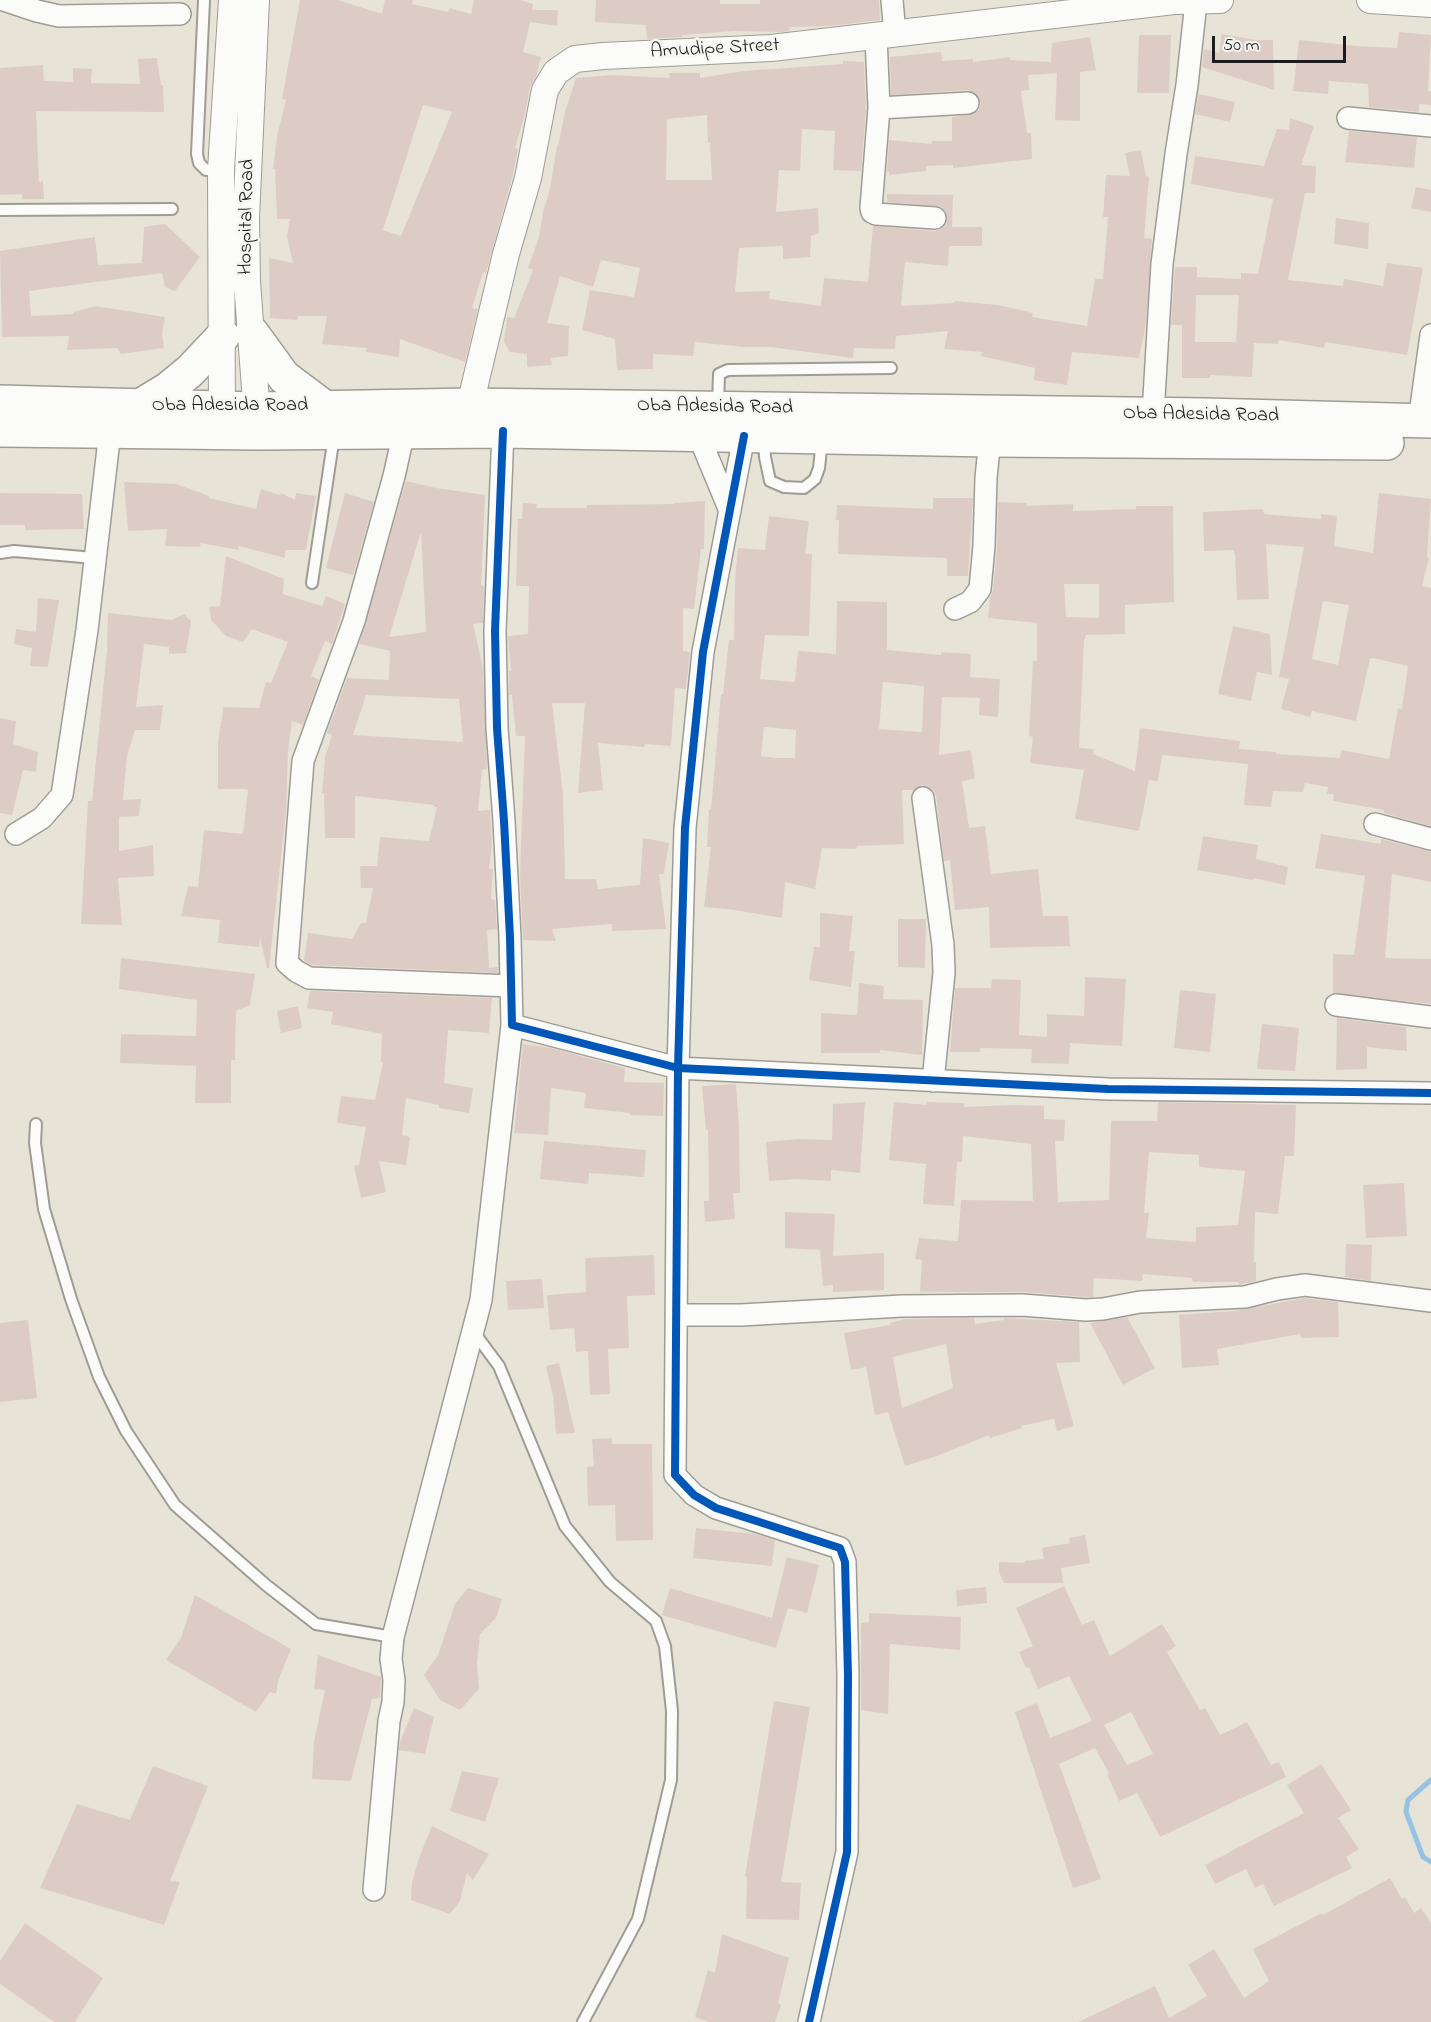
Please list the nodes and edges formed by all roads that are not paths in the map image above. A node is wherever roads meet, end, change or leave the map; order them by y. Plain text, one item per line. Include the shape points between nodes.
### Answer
1 (4, 0) edge
2 (204, 0) edge
3 (232, 0) edge
4 (256, 0) edge
5 (892, 0) edge
6 (1370, 0) edge
7 (1208, 1) edge
8 (1431, 4) edge
9 (180, 14) dead end
10 (886, 35) junction
11 (968, 103) dead end
12 (879, 108) junction
13 (1348, 118) dead end
14 (1431, 126) edge
15 (221, 170) junction
16 (172, 209) dead end
17 (0, 210) edge
18 (935, 218) dead end
19 (237, 335) junction
20 (1431, 335) edge
21 (891, 368) dead end
22 (470, 405) junction
23 (140, 406) junction
24 (1, 407) edge
25 (718, 408) junction
26 (1153, 414) junction
27 (222, 420) junction
28 (329, 420) junction
29 (258, 421) junction
30 (991, 427) junction
31 (1427, 429) edge
32 (110, 431) junction
33 (503, 431) junction
34 (404, 432) junction
35 (698, 434) junction
36 (754, 437) junction
37 (822, 438) junction
38 (730, 511) junction
39 (0, 553) edge
40 (94, 558) junction
41 (312, 583) dead end
42 (955, 609) dead end
43 (923, 798) dead end
44 (1375, 824) dead end
45 (16, 834) dead end
46 (1431, 839) edge
47 (511, 986) junction
48 (1336, 1005) dead end
49 (1431, 1017) edge
50 (512, 1025) junction
51 (678, 1068) junction
52 (933, 1081) junction
53 (1431, 1093) edge
54 (36, 1124) dead end
55 (1431, 1301) edge
56 (676, 1315) junction
57 (473, 1331) junction
58 (393, 1637) junction
59 (374, 1890) dead end
60 (583, 2022) edge
61 (809, 2022) edge

1 - 9 street via 59,16
2 - 15 lane via 197,154 206,170
3 - 15 street, Hospital Road
4 - 19 street, Hospital Road via 246,218 247,282
5 - 10 street
6 - 8 street
7 - 10 street, Amudipe Street via 1174,1
7 - 26 street via 1187,85 1176,154 1162,264
10 - 12 street
10 - 22 street, Amudipe Street via 771,48 575,59 556,72 544,90 528,178
11 - 12 street
12 - 18 street via 872,212
13 - 14 street
15 - 19 street, Hospital Road
16 - 17 lane
19 - 23 main road
19 - 27 street, Hospital Road
19 - 28 main road
19 - 29 street, Hospital Road
20 - 31 street
21 - 25 lane via 728,370 719,374
22 - 25 main road, Oba Adesida Road
22 - 28 main road, Oba Adesida Road
23 - 24 main road, Oba Adesida Road
23 - 27 main road, Oba Adesida Road
24 - 32 main road, Oba Adesida Road
25 - 30 main road, Oba Adesida Road
26 - 30 main road, Oba Adesida Road
26 - 31 main road, Oba Adesida Road
27 - 29 main road, Oba Adesida Road
27 - 32 main road, Oba Adesida Road
28 - 29 main road, Oba Adesida Road
28 - 34 main road, Oba Adesida Road
28 - 41 lane
30 - 31 main road, Oba Adesida Road
30 - 37 main road, Oba Adesida Road
30 - 42 street via 980,589 970,602
32 - 40 street
33 - 34 main road, Oba Adesida Road
33 - 35 main road, Oba Adesida Road
33 - 47 street via 495,632
34 - 47 street via 354,621 303,761 287,963 309,978
35 - 36 main road, Oba Adesida Road
35 - 38 street
36 - 37 main road, Oba Adesida Road
36 - 37 lane via 765,457 770,482 804,488 815,479 819,468
36 - 38 street
38 - 51 street via 703,652 692,741 685,828
39 - 40 lane
40 - 45 street via 62,795 42,818
43 - 52 street via 944,973
44 - 46 street
47 - 50 street
48 - 49 street
50 - 51 street
50 - 57 street via 481,1300
51 - 52 street
51 - 56 street
52 - 53 street via 1108,1089
54 - 58 lane via 44,1209 99,1377 126,1431 175,1505 266,1586 316,1624
55 - 56 street via 1305,1285 1245,1297 1140,1302 1103,1309 902,1306
56 - 61 street via 675,1474 694,1495 716,1508 840,1548 845,1562 847,1852
57 - 58 street
57 - 60 lane via 499,1366 565,1526 610,1582 656,1621 664,1646 672,1711 671,1780 639,1919
58 - 59 street via 393,1702

